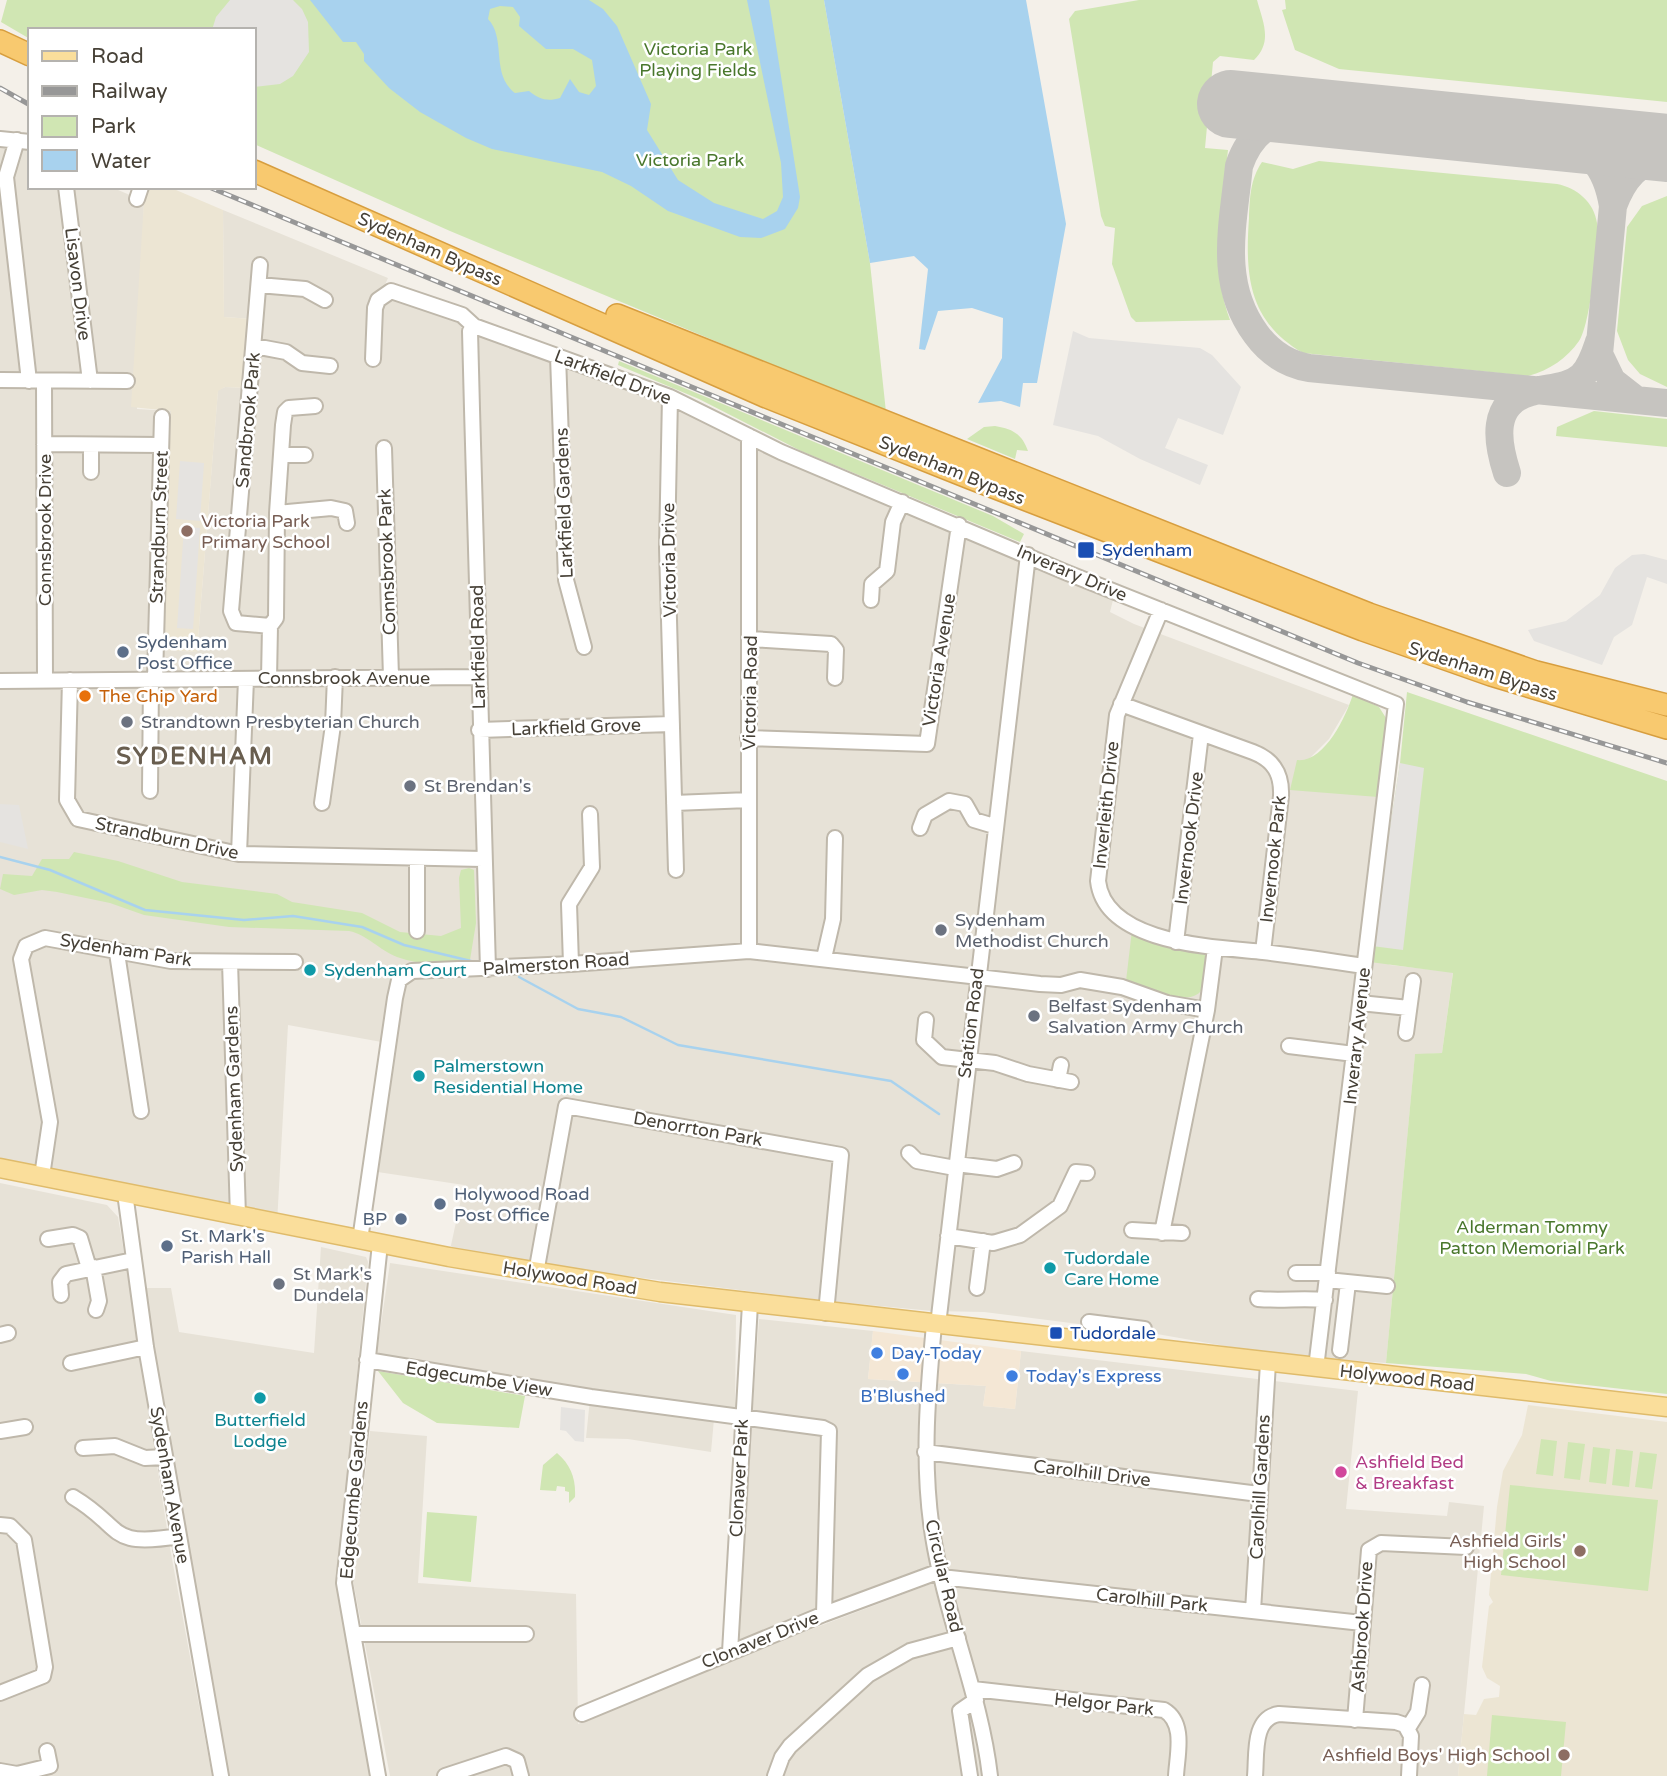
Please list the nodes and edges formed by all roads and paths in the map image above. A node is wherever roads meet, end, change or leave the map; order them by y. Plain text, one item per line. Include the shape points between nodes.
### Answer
1 (0, 41) edge
2 (28, 54) edge
3 (0, 55) edge
4 (28, 69) edge
5 (0, 139) edge
6 (23, 141) edge
7 (256, 160) edge
8 (256, 172) edge
9 (66, 189) edge
10 (260, 265) dead end
11 (259, 285) junction
12 (325, 299) dead end
13 (474, 326) junction
14 (254, 346) junction
15 (558, 356) junction
16 (373, 359) dead end
17 (330, 366) dead end
18 (0, 380) edge
19 (29, 381) junction
20 (44, 381) junction
21 (90, 381) junction
22 (127, 381) dead end
23 (670, 397) junction
24 (315, 406) dead end
25 (162, 417) dead end
26 (749, 436) junction
27 (44, 444) junction
28 (91, 445) junction
29 (161, 445) junction
30 (384, 448) dead end
31 (281, 455) junction
32 (305, 455) dead end
33 (91, 472) dead end
34 (902, 502) junction
35 (276, 513) junction
36 (347, 523) dead end
37 (960, 525) junction
38 (1028, 555) junction
39 (871, 600) dead end
40 (1161, 610) junction
41 (270, 626) junction
42 (751, 639) junction
43 (584, 648) dead end
44 (335, 677) junction
45 (391, 677) junction
46 (478, 677) junction
47 (835, 678) dead end
48 (153, 679) junction
49 (246, 679) junction
50 (270, 679) junction
51 (45, 680) junction
52 (70, 680) junction
53 (0, 681) edge
54 (1121, 704) junction
55 (1396, 704) joint
56 (1667, 705) edge
57 (672, 724) junction
58 (1667, 728) edge
59 (479, 730) junction
60 (1201, 734) junction
61 (748, 738) junction
62 (150, 791) dead end
63 (749, 800) junction
64 (322, 803) dead end
65 (674, 803) junction
66 (590, 814) dead end
67 (920, 818) dead end
68 (994, 827) junction
69 (835, 838) dead end
70 (239, 854) junction
71 (417, 858) junction
72 (483, 859) junction
73 (677, 870) dead end
74 (417, 931) dead end
75 (1176, 942) junction
76 (1215, 948) junction
77 (749, 951) junction
78 (1263, 952) junction
79 (117, 953) junction
80 (824, 958) junction
81 (230, 962) junction
82 (295, 962) dead end
83 (571, 964) junction
84 (1364, 966) junction
85 (488, 969) junction
86 (977, 977) junction
87 (1413, 981) dead end
88 (1360, 1003) junction
89 (1409, 1008) junction
90 (1207, 1010) junction
91 (926, 1020) dead end
92 (1406, 1033) dead end
93 (1289, 1046) dead end
94 (1354, 1054) junction
95 (967, 1060) junction
96 (1061, 1065) dead end
97 (141, 1111) dead end
98 (909, 1153) dead end
99 (1014, 1163) dead end
100 (956, 1166) junction
101 (0, 1168) edge
102 (1087, 1173) dead end
103 (42, 1176) junction
104 (125, 1194) junction
105 (239, 1216) junction
106 (1132, 1230) dead end
107 (1162, 1233) junction
108 (1182, 1233) dead end
109 (948, 1236) junction
110 (48, 1239) dead end
111 (360, 1240) junction
112 (983, 1241) junction
113 (380, 1244) junction
114 (133, 1260) junction
115 (91, 1267) junction
116 (536, 1273) junction
117 (1296, 1273) dead end
118 (1328, 1276) junction
119 (1348, 1283) junction
120 (1387, 1286) dead end
121 (977, 1288) dead end
122 (61, 1295) dead end
123 (1258, 1298) dead end
124 (1325, 1300) junction
125 (750, 1304) junction
126 (96, 1310) dead end
127 (826, 1313) junction
128 (1089, 1322) dead end
129 (936, 1325) junction
130 (146, 1347) junction
131 (1147, 1349) junction
132 (1340, 1350) dead end
133 (367, 1360) junction
134 (71, 1363) dead end
135 (1268, 1363) junction
136 (1315, 1368) junction
137 (1667, 1408) edge
138 (742, 1418) junction
139 (26, 1427) dead end
140 (0, 1431) edge
141 (83, 1448) dead end
142 (925, 1451) junction
143 (165, 1457) junction
144 (1259, 1494) junction
145 (73, 1497) dead end
146 (0, 1525) edge
147 (179, 1536) junction
148 (1466, 1547) dead end
149 (941, 1574) junction
150 (1253, 1611) junction
151 (824, 1614) junction
152 (1362, 1623) junction
153 (355, 1634) junction
154 (526, 1634) dead end
155 (958, 1638) junction
156 (730, 1652) junction
157 (1422, 1685) dead end
158 (0, 1693) edge
159 (974, 1695) junction
160 (582, 1714) dead end
161 (1355, 1720) junction
162 (1408, 1728) junction
163 (49, 1764) edge
164 (0, 1771) edge
165 (220, 1776) edge
166 (378, 1776) edge
167 (445, 1776) edge
168 (522, 1776) edge
169 (775, 1776) edge
170 (970, 1776) edge
171 (990, 1776) edge
172 (1175, 1776) edge
173 (1255, 1776) edge
174 (1409, 1776) edge

1 - 2 highway
3 - 4 highway
5 - 6 street
6 - 19 street via 6,177
7 - 56 highway, Sydenham Bypass via 656,332 1369,614 1536,672
8 - 58 highway, Sydenham Bypass via 764,396 971,478 1363,630 1491,675
9 - 21 street, Lisavon Drive
10 - 11 street, Sandbrook Park
11 - 12 street via 305,289
11 - 14 street, Sandbrook Park
13 - 15 street, Larkfield Drive
13 - 16 street, Larkfield Drive via 462,315 391,291 375,308
13 - 46 street, Larkfield Road via 470,331
14 - 17 street via 286,352 302,363
14 - 41 street, Sandbrook Park via 231,611 236,623
15 - 23 street, Larkfield Drive
15 - 43 street, Larkfield Gardens via 566,580
18 - 19 street
19 - 20 street
20 - 21 street
20 - 27 street, Connsbrook Drive
21 - 22 street
23 - 26 street, Larkfield Drive
23 - 57 street, Victoria Drive via 667,548
24 - 31 street via 295,406 285,412
25 - 29 street, Strandburn Street
26 - 34 street, Inverary Drive
26 - 42 street, Victoria Road
27 - 28 street
27 - 51 street, Connsbrook Drive
28 - 29 street
28 - 33 street
29 - 48 street, Strandburn Street
30 - 45 street, Connsbrook Park
31 - 32 street
31 - 35 street
34 - 37 street, Inverary Drive
34 - 39 street via 893,522 887,571 872,584
35 - 36 street via 331,508 345,511
35 - 41 street via 276,618
37 - 38 street, Inverary Drive
37 - 61 street, Victoria Avenue via 927,744
38 - 40 street, Inverary Drive
38 - 68 street, Station Road
40 - 54 street, Inverleith Drive
40 - 55 street, Inverary Drive
41 - 50 street
42 - 47 street via 831,644 836,650
42 - 61 street, Victoria Road
44 - 45 street, Connsbrook Avenue
44 - 50 street, Connsbrook Avenue
44 - 64 street
45 - 46 street, Connsbrook Avenue
46 - 59 street, Larkfield Road
48 - 49 street, Connsbrook Avenue
48 - 52 street, Connsbrook Avenue
48 - 62 street, Strandburn Street
49 - 50 street, Connsbrook Avenue
49 - 70 street
51 - 52 street, Connsbrook Avenue
51 - 53 street, Connsbrook Avenue
52 - 70 street, Strandburn Drive via 67,800 73,815
54 - 60 street, Invernook Park
54 - 75 street, Inverleith Drive via 1099,890 1108,910
55 - 84 street, Inverary Avenue
57 - 59 street, Larkfield Grove
57 - 65 street, Victoria Drive
59 - 72 street, Larkfield Road
60 - 75 street, Invernook Drive
60 - 78 street, Invernook Park via 1262,756 1280,777
61 - 63 street, Victoria Road
63 - 65 street
63 - 77 street, Victoria Road
65 - 73 street, Victoria Drive
66 - 83 street via 592,867 569,905
67 - 68 street via 942,802 954,801 965,804 979,823
68 - 86 street, Station Road
69 - 80 street via 832,919
70 - 71 street, Strandburn Drive
71 - 72 street, Strandburn Drive
71 - 74 street
72 - 85 street, Larkfield Road
75 - 76 street, Inverleith Drive
76 - 78 street, Inverleith Drive
76 - 90 street
77 - 80 street, Palmerston Road
77 - 83 street, Palmerston Road
78 - 84 street, Inverleith Drive
79 - 81 street, Sydenham Park via 171,961
79 - 97 street
79 - 103 street, Sydenham Park via 45,938 30,942 22,951 50,1122
80 - 86 street, Palmerston Road
81 - 82 street, Sydenham Park
81 - 105 street, Sydenham Gardens
83 - 85 street, Palmerston Road
84 - 88 street, Inverary Avenue
85 - 111 street, Palmerston Road via 419,970 399,980 380,1083
86 - 90 street, Palmerston Road via 1060,985 1080,979
86 - 95 street, Station Road
87 - 89 street
88 - 89 street
88 - 94 street, Inverary Avenue
89 - 92 street
90 - 107 street via 1188,1138
91 - 95 street via 924,1040 942,1058
93 - 94 street
94 - 118 street, Inverary Avenue
95 - 96 street via 1065,1081
95 - 100 street, Station Road
98 - 100 street via 917,1161
99 - 100 street via 997,1169
100 - 109 street, Station Road
101 - 103 main road, Holywood Road
102 - 112 street via 1076,1172 1060,1206 1036,1225 1006,1242
103 - 104 main road, Holywood Road
104 - 105 main road, Holywood Road
104 - 114 street, Sydenham Avenue
105 - 111 main road, Holywood Road
106 - 107 street
107 - 108 street
109 - 112 street
109 - 129 street, Station Road
110 - 115 street via 80,1238
111 - 113 main road, Holywood Road
112 - 121 street
113 - 116 main road, Holywood Road
113 - 133 street, Edgecumbe Gardens
114 - 115 street
114 - 130 street, Sydenham Avenue
115 - 122 street via 61,1278
115 - 126 street via 99,1301
116 - 125 main road, Holywood Road
116 - 127 street, Denorrton Park via 566,1106 841,1155
117 - 118 street
118 - 119 street
118 - 124 street, Inverary Avenue
119 - 120 street
119 - 132 street
123 - 124 street
124 - 136 street, Inverary Avenue
125 - 127 main road, Holywood Road
125 - 138 street, Clonaver Park
127 - 129 main road, Holywood Road
128 - 131 street via 1144,1329
129 - 131 main road, Holywood Road
129 - 142 street, Circular Road
130 - 134 street
130 - 143 street, Sydenham Avenue
131 - 135 main road, Holywood Road
133 - 138 street, Edgecumbe View
133 - 153 street, Edgecumbe Gardens via 344,1583
135 - 136 main road, Holywood Road
135 - 144 street, Carolhill Gardens
136 - 137 main road, Holywood Road
138 - 151 street, Edgecumbe View via 829,1431
138 - 156 street, Clonaver Park
139 - 140 street
141 - 143 street via 115,1446 145,1458
142 - 144 street, Carolhill Drive
142 - 149 street, Circular Road via 929,1509
143 - 147 street, Sydenham Avenue
144 - 150 street, Carolhill Gardens
145 - 147 street via 120,1536 146,1541
146 - 158 street via 10,1526 24,1540 45,1667 43,1676
147 - 165 street, Sydenham Avenue
148 - 152 street, Ashbrook Drive via 1373,1546 1367,1555
149 - 150 street, Carolhill Park
149 - 151 street, Clonaver Drive
149 - 155 street, Circular Road
150 - 152 street, Carolhill Park
151 - 156 street, Clonaver Drive
152 - 161 street, Ashbrook Drive
153 - 154 street
153 - 166 street, Edgecumbe Gardens
155 - 159 street, Circular Road
155 - 169 street via 910,1651 868,1675 790,1746
156 - 160 street, Clonaver Drive
157 - 162 street via 1418,1712
159 - 170 street via 960,1711
159 - 171 street, Circular Road
159 - 172 street, Helgor Park via 1164,1710 1178,1728
161 - 162 street via 1396,1722
161 - 173 street via 1268,1717 1259,1730
162 - 174 street
163 - 164 street via 17,1774
167 - 168 street via 506,1756 517,1761

